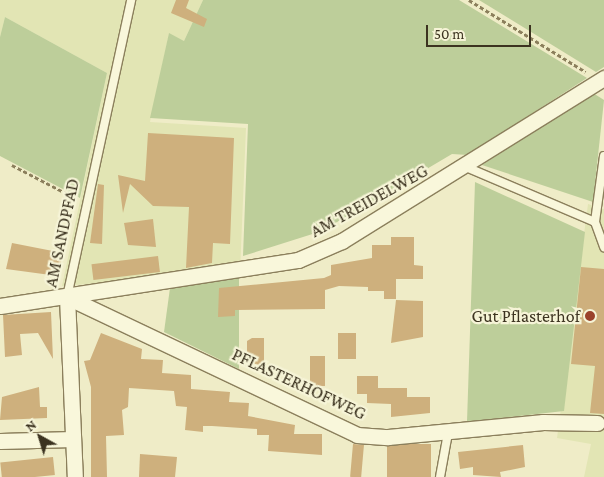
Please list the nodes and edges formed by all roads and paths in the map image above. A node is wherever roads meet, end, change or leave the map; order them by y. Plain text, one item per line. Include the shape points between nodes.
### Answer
1 (131, 0) edge
2 (469, 0) edge
3 (603, 82) edge
4 (604, 156) edge
5 (12, 165) dead end
6 (466, 167) junction
7 (87, 204) junction
8 (595, 222) junction
9 (604, 247) edge
10 (67, 297) junction
11 (0, 306) edge
12 (597, 423) dead end
13 (448, 433) junction
14 (73, 439) junction
15 (0, 441) edge
16 (75, 477) edge
17 (440, 477) edge

1 - 7 lane, AM SANDPFAD
2 - 3 path
3 - 6 street, AM TREIDELWEG
4 - 8 lane
5 - 7 path
6 - 8 lane
6 - 10 street, AM TREIDELWEG via 342,241 298,260
7 - 10 lane, AM SANDPFAD
8 - 9 lane
10 - 11 street
10 - 13 street, PFLASTERHOFWEG via 356,435
10 - 14 street, AM SANDPFAD
12 - 13 street, PFLASTERHOFWEG via 543,422
13 - 17 lane
14 - 15 street
14 - 16 street, AM SANDPFAD

